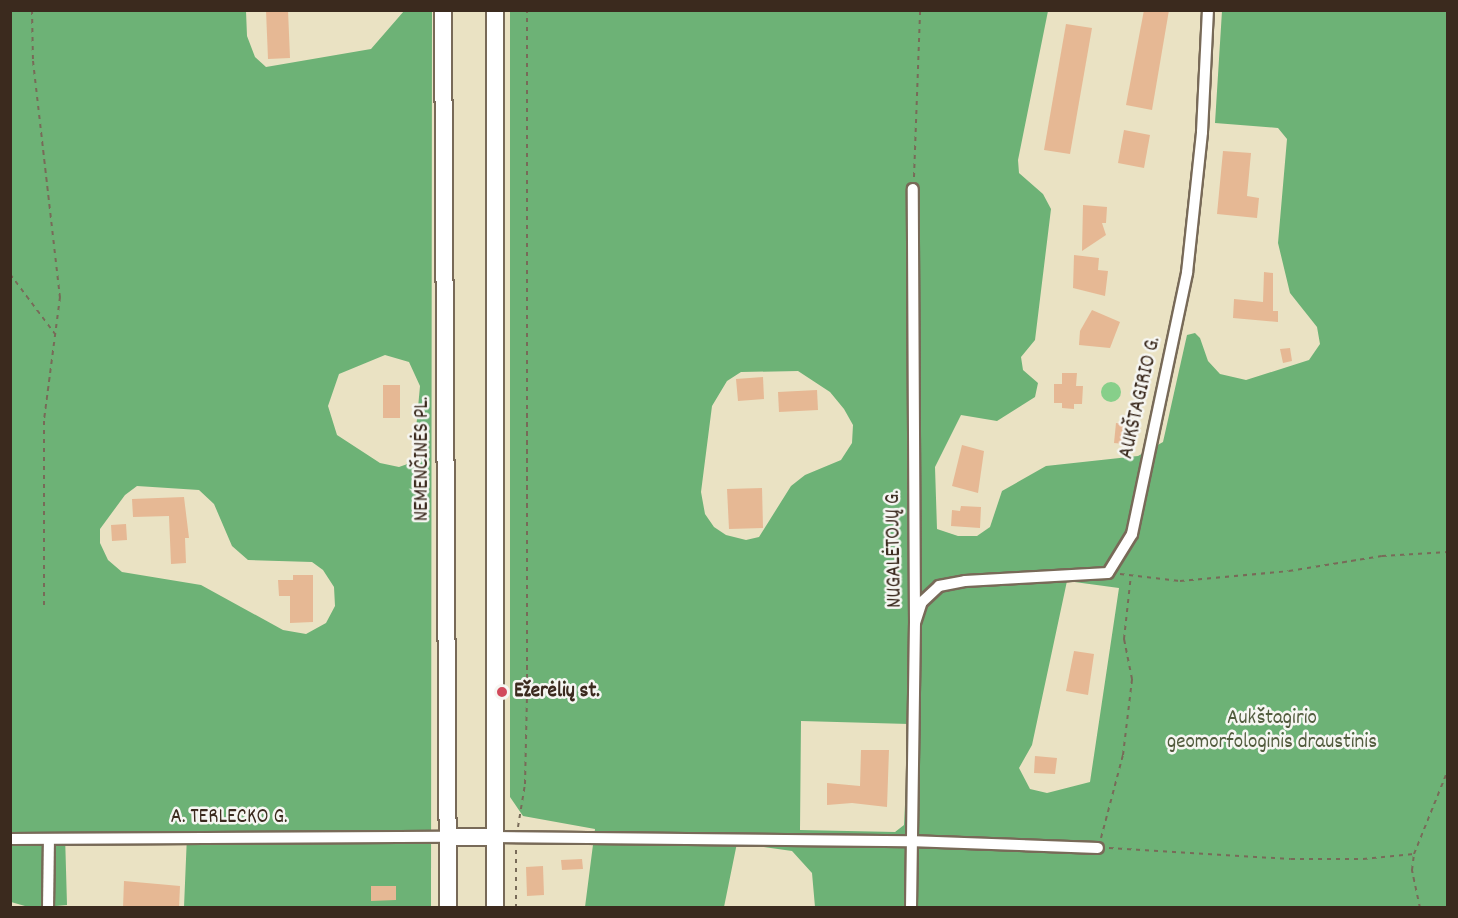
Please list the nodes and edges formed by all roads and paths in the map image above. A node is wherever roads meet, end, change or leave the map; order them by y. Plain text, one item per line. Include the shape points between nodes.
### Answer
1 (32, 10) edge
2 (443, 10) edge
3 (495, 10) edge
4 (527, 10) edge
5 (920, 10) edge
6 (1208, 10) edge
7 (913, 189) joint
8 (10, 274) edge
9 (55, 334) junction
10 (1448, 552) edge
11 (1108, 573) junction
12 (1131, 575) junction
13 (44, 609) dead end
14 (915, 623) junction
15 (1448, 770) edge
16 (447, 837) junction
17 (495, 837) junction
18 (516, 838) junction
19 (10, 839) edge
20 (49, 839) junction
21 (909, 841) junction
22 (1098, 848) junction
23 (1414, 854) junction
24 (48, 908) edge
25 (448, 908) edge
26 (495, 908) edge
27 (516, 908) edge
28 (911, 908) edge
29 (1420, 908) edge

1 - 9 path via 33,61 60,297
2 - 16 main road, NEMENČINĖS PL.
3 - 17 main road
4 - 18 path via 527,697 525,784
5 - 7 path
6 - 11 street, AUKŠTAGIRIO G. via 1202,132 1187,273 1132,534
7 - 14 street, NUGALĖTOJŲ G.
8 - 9 path
9 - 13 path via 44,420
10 - 12 path via 1382,556 1289,572 1179,581
11 - 12 path
11 - 14 street via 939,586 922,602
12 - 22 path via 1124,639 1132,679 1123,755
14 - 21 street, NUGALĖTOJŲ G.
15 - 23 path
16 - 17 main road
16 - 20 street, A. TERLECKO G.
16 - 25 main road, NEMENČINĖS PL.
17 - 18 street
17 - 26 main road
18 - 21 street
18 - 27 path
19 - 20 street, A. TERLECKO G.
20 - 24 street
21 - 22 street
21 - 28 street, NUGALĖTOJŲ G.
22 - 23 path via 1292,859
23 - 29 path via 1412,870

